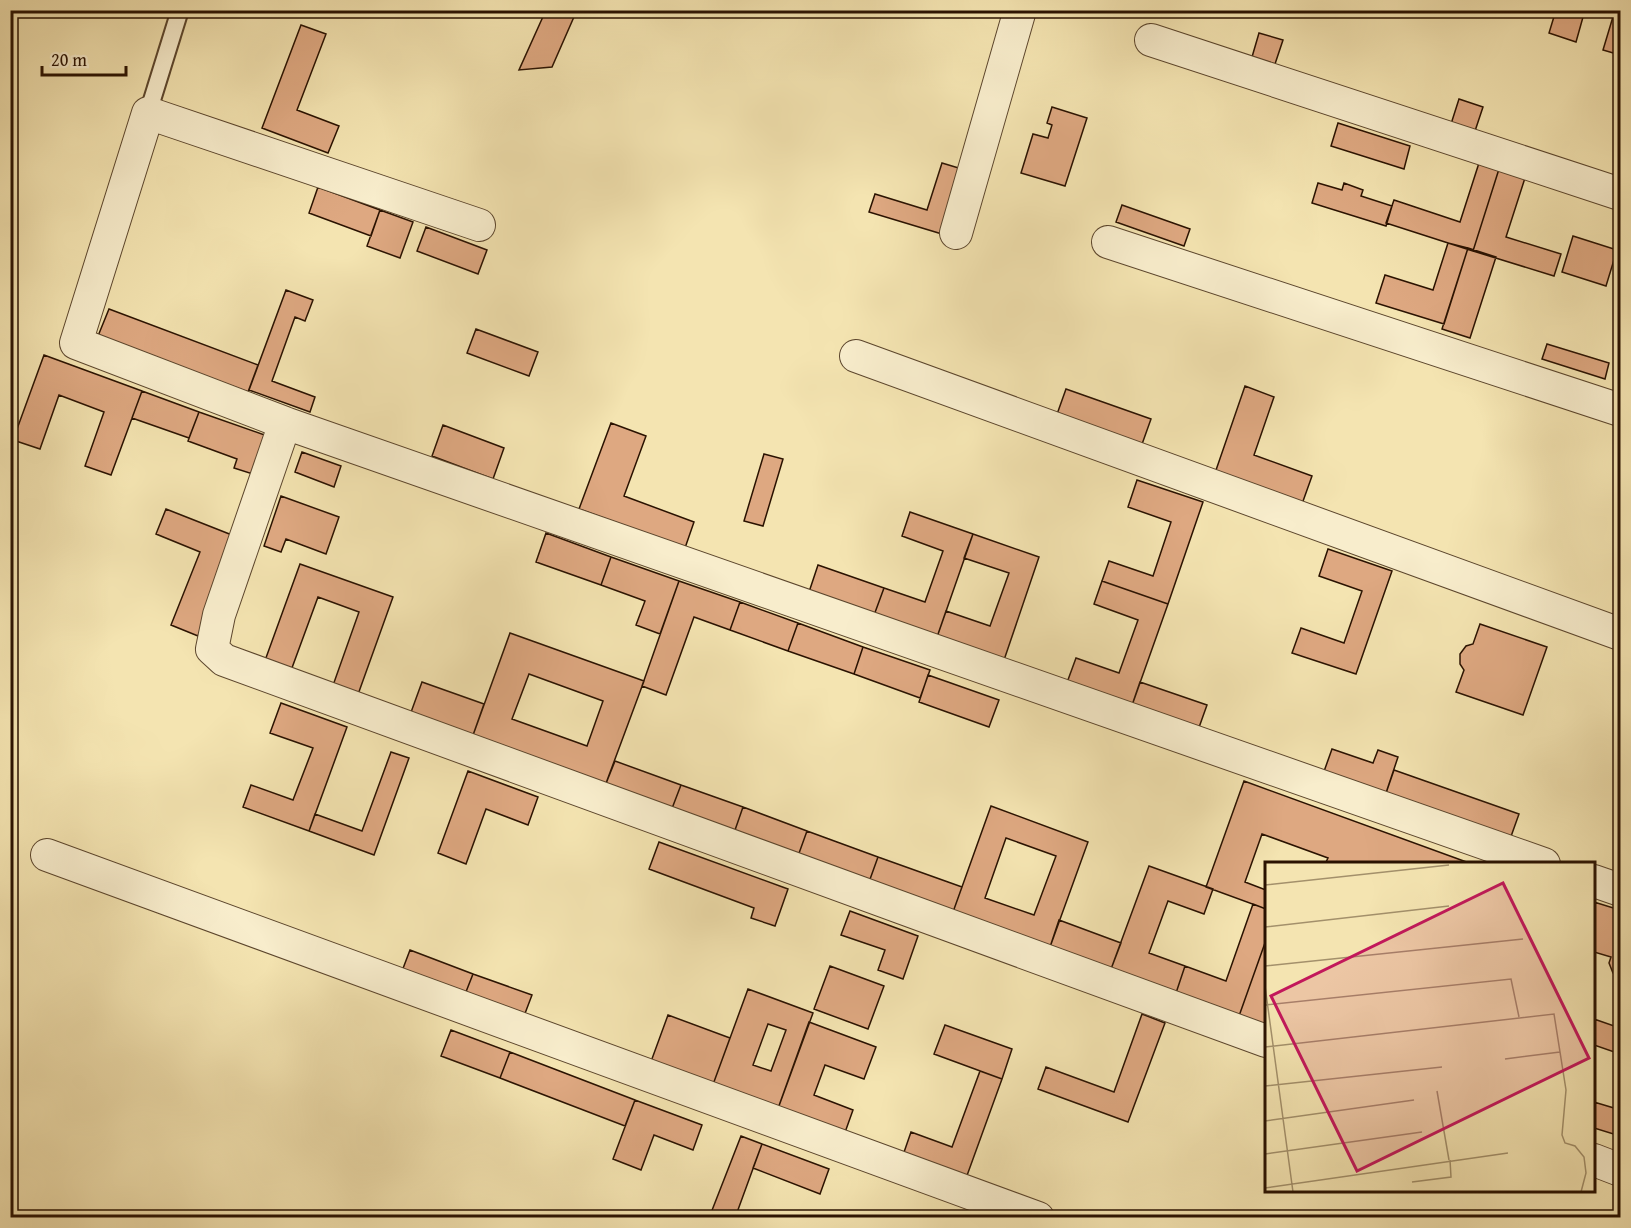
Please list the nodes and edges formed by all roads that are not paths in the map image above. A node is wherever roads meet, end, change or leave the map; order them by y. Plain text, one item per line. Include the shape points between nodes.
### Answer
1 (180, 10) edge
2 (1020, 10) edge
3 (1151, 40) dead end
4 (148, 113) junction
5 (1620, 194) edge
6 (479, 225) dead end
7 (956, 233) dead end
8 (1108, 242) dead end
9 (856, 356) dead end
10 (1620, 410) edge
11 (285, 423) junction
12 (1620, 634) edge
13 (46, 855) dead end
14 (1538, 862) edge
15 (1595, 882) edge
16 (1620, 890) edge
17 (1265, 1041) edge
18 (1595, 1161) edge
19 (1620, 1170) edge
20 (1038, 1218) edge

1 - 4 lane
2 - 7 street
3 - 5 street
4 - 6 street
4 - 11 street via 76,343
8 - 10 street
9 - 12 street
11 - 14 street
11 - 17 street via 219,615 212,649 224,660
13 - 20 street
15 - 16 street
18 - 19 street

